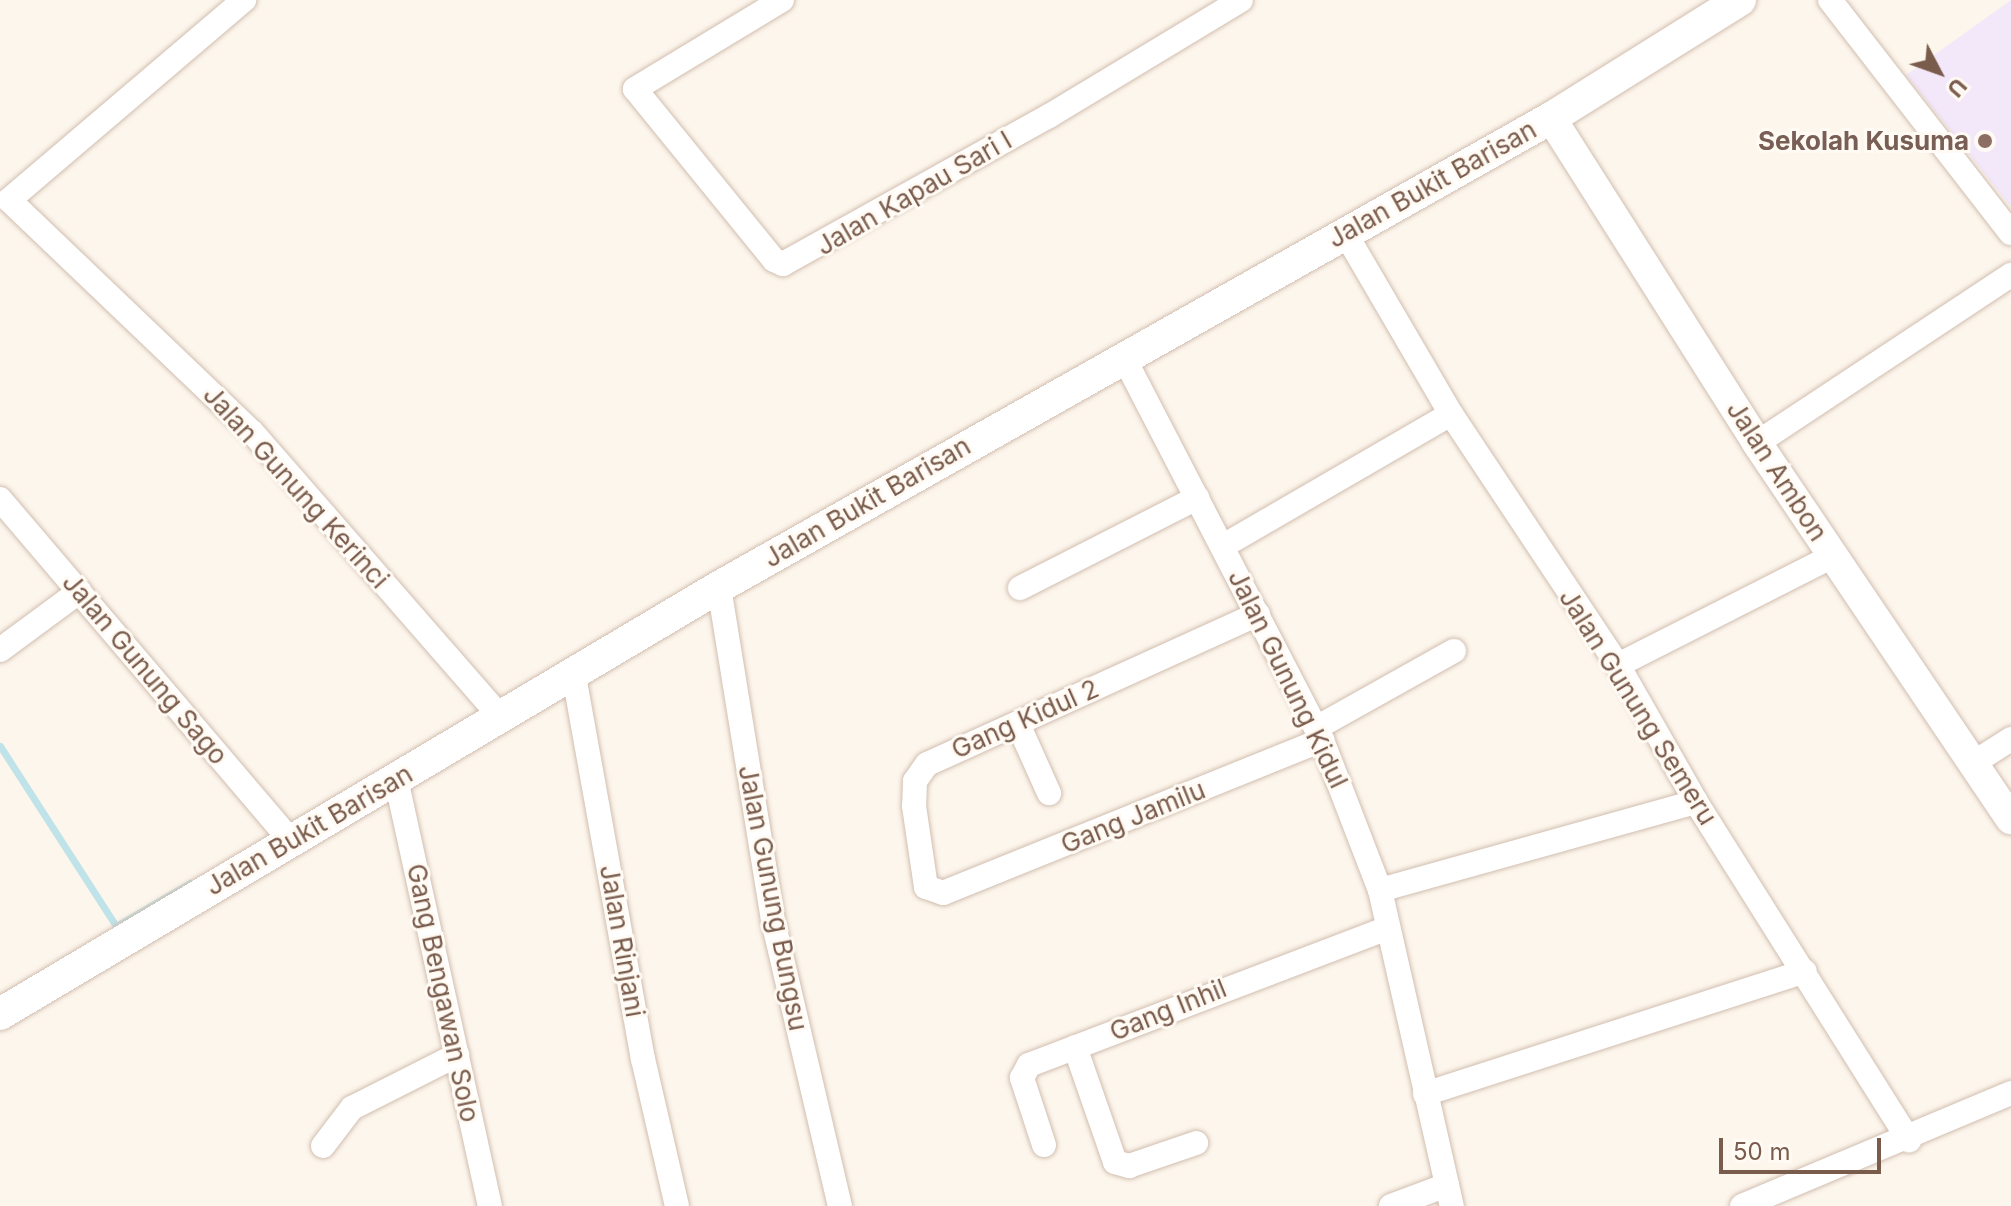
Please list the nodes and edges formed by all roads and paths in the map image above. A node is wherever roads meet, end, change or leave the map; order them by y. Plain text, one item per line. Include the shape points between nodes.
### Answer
1 (244, 0) edge
2 (782, 0) edge
3 (1241, 0) edge
4 (1740, 0) edge
5 (1830, 0) edge
6 (1551, 118) junction
7 (4, 199) edge
8 (1344, 231) junction
9 (2011, 233) edge
10 (2011, 275) edge
11 (1123, 356) junction
12 (1451, 414) junction
13 (1757, 443) junction
14 (1197, 498) junction
15 (0, 499) edge
16 (1223, 546) junction
17 (1833, 556) junction
18 (719, 587) junction
19 (1020, 588) dead end
20 (80, 591) junction
21 (1258, 614) junction
22 (0, 650) edge
23 (1454, 651) dead end
24 (1618, 665) junction
25 (574, 676) junction
26 (502, 719) junction
27 (1018, 724) junction
28 (1319, 734) junction
29 (2011, 739) edge
30 (1975, 762) junction
31 (396, 779) junction
32 (1049, 793) dead end
33 (1696, 802) junction
34 (2011, 819) edge
35 (289, 839) junction
36 (1380, 890) junction
37 (943, 893) joint
38 (1387, 928) junction
39 (1805, 971) junction
40 (0, 1014) edge
41 (1075, 1047) junction
42 (457, 1055) junction
43 (2011, 1093) edge
44 (1425, 1094) junction
45 (1909, 1140) junction
46 (1196, 1143) dead end
47 (1044, 1145) dead end
48 (323, 1146) dead end
49 (1450, 1196) edge
50 (490, 1206) edge
51 (677, 1206) edge
52 (840, 1206) edge
53 (1391, 1206) edge
54 (1742, 1206) edge

1 - 7 street
2 - 3 street, Jalan Kapau Sari I via 635,89 774,260 783,264 1049,116
4 - 6 main road, Jalan Bukit Barisan
5 - 9 street
6 - 8 main road, Jalan Bukit Barisan
6 - 13 street, Jalan Ambon
7 - 26 street, Jalan Gunung Kerinci via 252,432
8 - 11 main road, Jalan Bukit Barisan
8 - 12 street, Jalan Gunung Semeru
10 - 13 street
11 - 14 street, Jalan Gunung Kidul
11 - 18 main road, Jalan Bukit Barisan
12 - 16 street
12 - 24 street, Jalan Gunung Semeru
13 - 17 street, Jalan Ambon
14 - 16 street, Jalan Gunung Kidul
14 - 19 street
15 - 20 street, Jalan Gunung Sago
16 - 21 street, Jalan Gunung Kidul
17 - 24 street
17 - 30 street, Jalan Ambon
18 - 25 main road, Jalan Bukit Barisan
18 - 52 street, Jalan Gunung Bungsu via 774,925
20 - 22 street
20 - 35 street, Jalan Gunung Sago
21 - 27 street, Gang Kidul 2
21 - 28 street, Jalan Gunung Kidul
23 - 28 street, Gang Jamilu
24 - 33 street, Jalan Gunung Semeru
25 - 26 main road, Jalan Bukit Barisan
25 - 51 street, Jalan Rinjani via 643,1059
26 - 31 main road, Jalan Bukit Barisan
27 - 32 street
27 - 37 street, Gang Kidul 2 via 937,758 916,777 914,806 923,873 928,890
28 - 36 street, Jalan Gunung Kidul
28 - 37 street, Gang Jamilu
29 - 30 street
30 - 34 street, Jalan Ambon
31 - 35 main road, Jalan Bukit Barisan
31 - 42 street, Gang Bengawan Solo
33 - 36 street
33 - 39 street, Jalan Gunung Semeru
35 - 40 main road, Jalan Bukit Barisan
36 - 38 street, Jalan Gunung Kidul
38 - 41 street, Gang Inhil
38 - 44 street, Jalan Gunung Kidul
39 - 44 street
39 - 45 street, Jalan Gunung Semeru
41 - 46 street via 1115,1162 1129,1166
41 - 47 street, Gang Inhil via 1029,1065 1023,1074
42 - 48 street via 352,1108
42 - 50 street, Gang Bengawan Solo
43 - 45 street
44 - 49 street, Jalan Gunung Kidul
45 - 54 street
49 - 53 street

